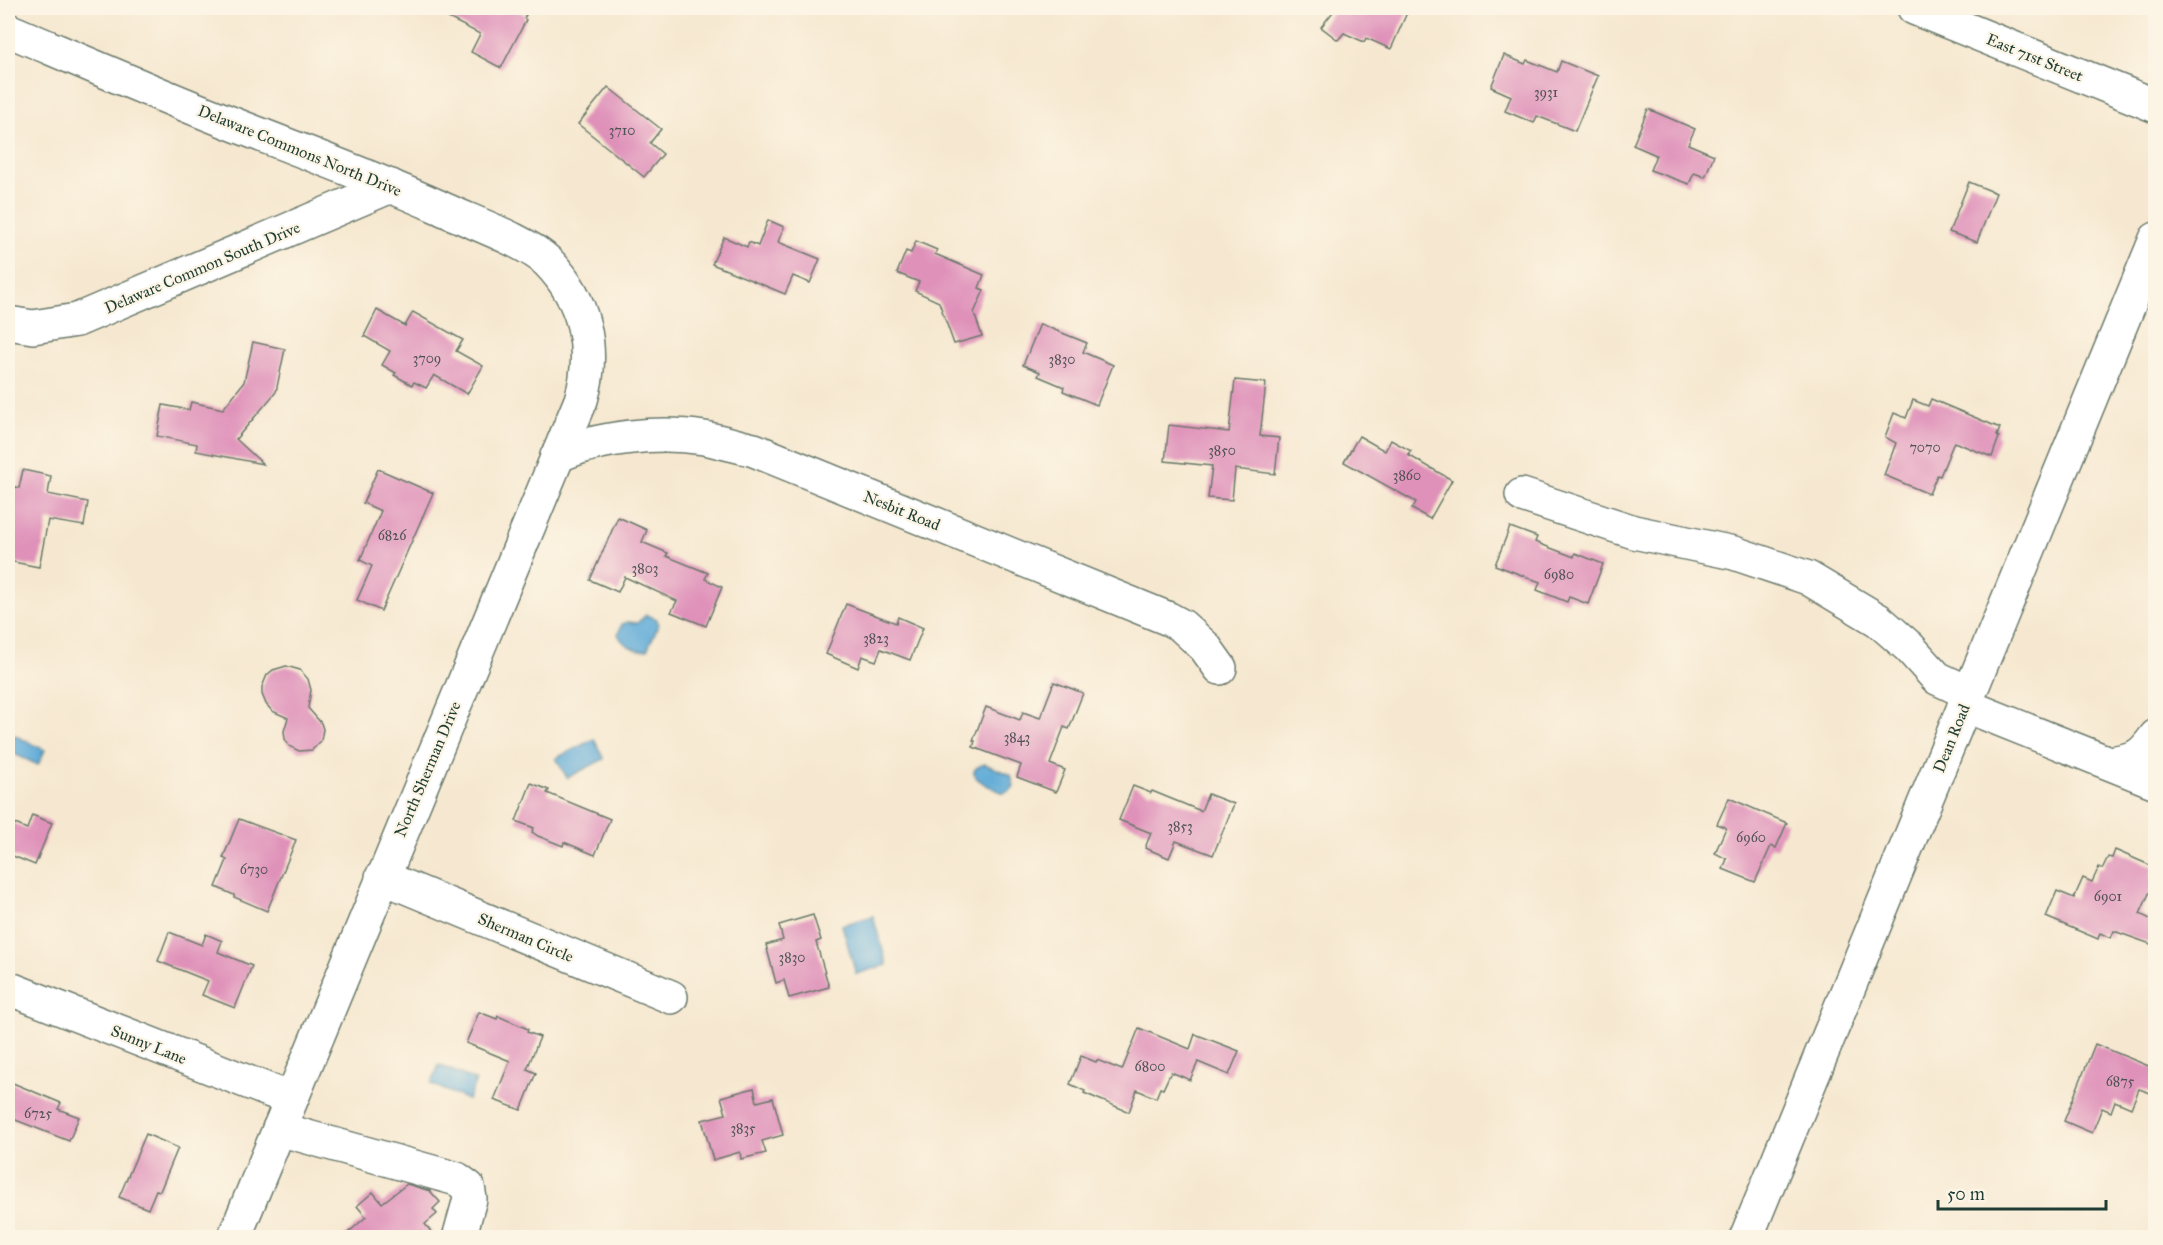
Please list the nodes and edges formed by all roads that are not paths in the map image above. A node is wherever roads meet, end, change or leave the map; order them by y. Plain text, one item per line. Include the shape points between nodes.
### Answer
1 (1914, 8) edge
2 (8, 30) edge
3 (2156, 106) edge
4 (391, 186) junction
5 (2156, 239) edge
6 (573, 297) joint
7 (8, 323) edge
8 (557, 456) junction
9 (1522, 495) dead end
10 (1220, 668) dead end
11 (1967, 699) junction
12 (2156, 736) edge
13 (2110, 763) junction
14 (2156, 782) edge
15 (382, 877) junction
16 (8, 988) edge
17 (671, 997) dead end
18 (285, 1114) junction
19 (234, 1238) edge
20 (459, 1238) edge
21 (1746, 1238) edge

1 - 3 street, East 71st Street
2 - 4 street, Delaware Commons North Drive
4 - 6 street, Delaware Commons North Drive via 522,244 548,262
4 - 7 street, Delaware Common South Drive via 77,320 33,327
5 - 11 street, Dean Road
6 - 8 street, North Sherman Drive via 587,337 588,368 580,400
8 - 10 street, Nesbit Road via 588,445 650,436 702,438 753,450 1169,619 1205,647
8 - 15 street, North Sherman Drive
9 - 11 street via 1634,532 1734,553 1808,578 1878,620 1937,678
11 - 13 street
11 - 21 street, Dean Road
12 - 13 street via 2134,759
13 - 14 street
15 - 17 street, Sherman Circle
15 - 18 street, North Sherman Drive
16 - 18 street, Sunny Lane
18 - 19 street, North Sherman Drive
18 - 20 street, Sunny Lane via 457,1179 468,1187 470,1199

